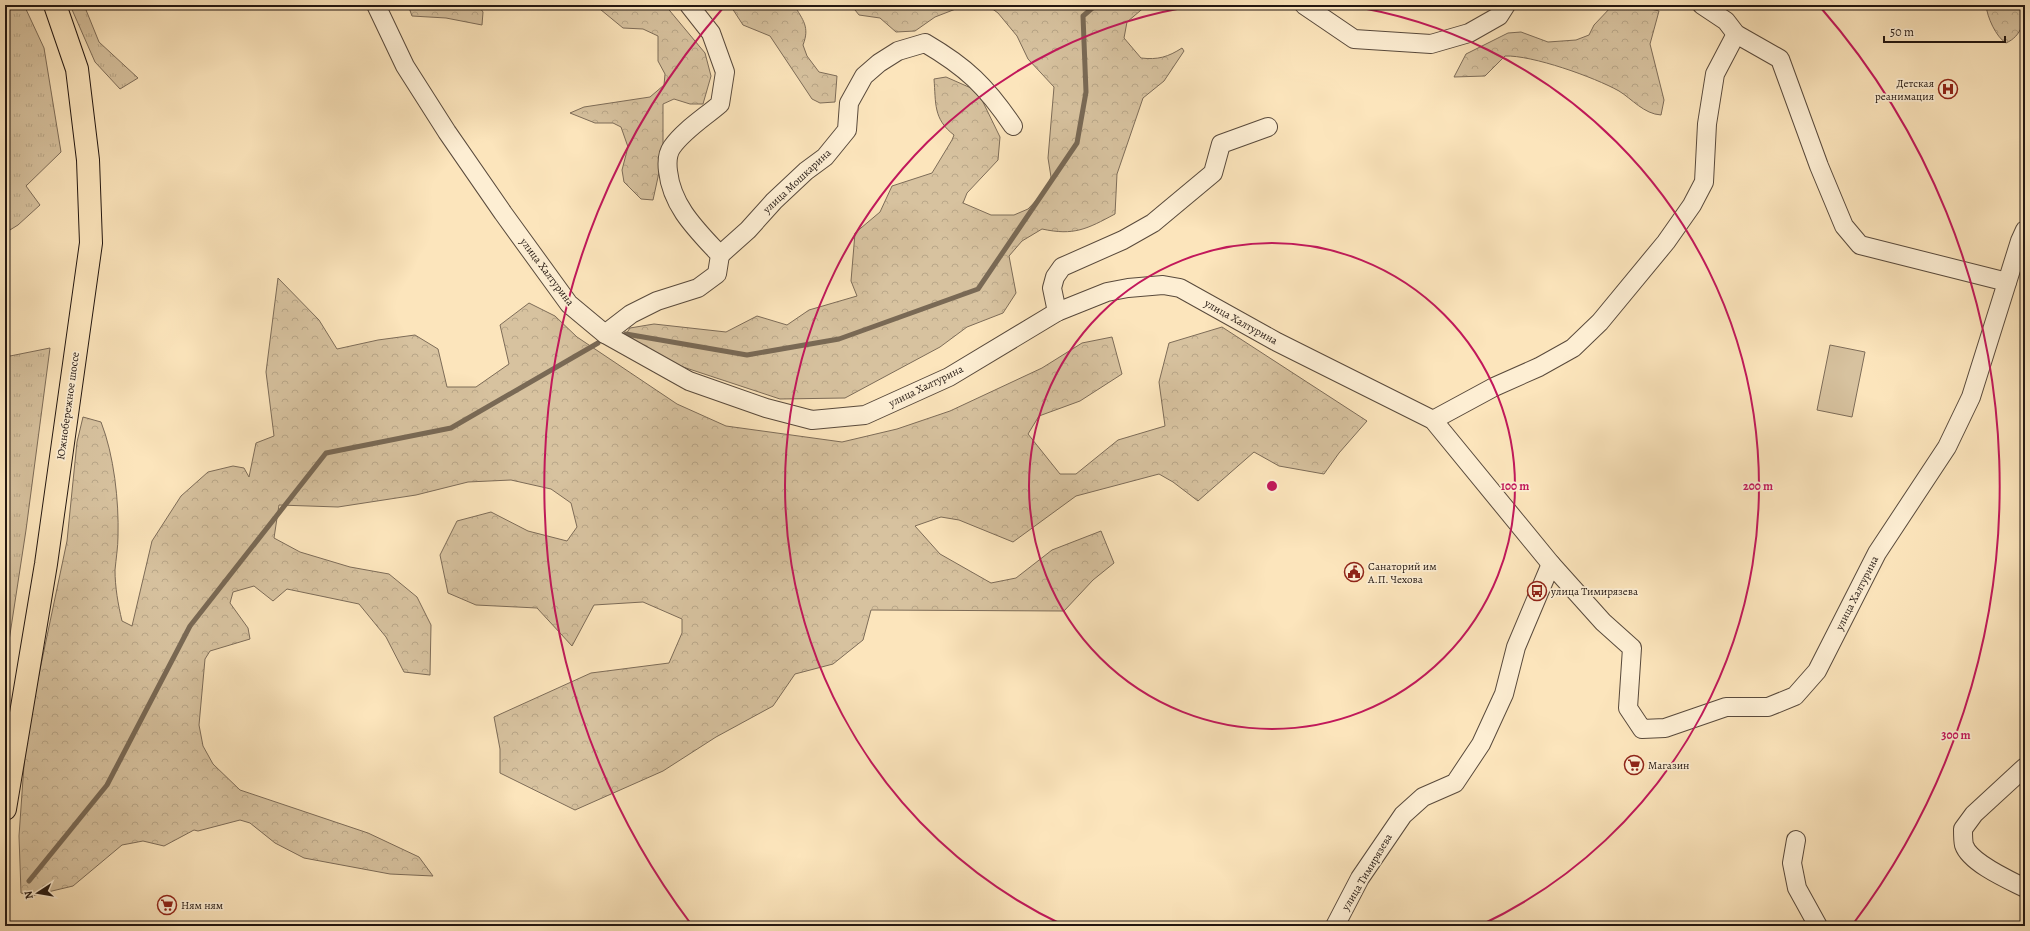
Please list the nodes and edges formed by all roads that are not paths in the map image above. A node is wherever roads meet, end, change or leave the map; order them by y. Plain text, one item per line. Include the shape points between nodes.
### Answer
1 (44, 5) edge
2 (55, 5) edge
3 (376, 5) edge
4 (689, 5) edge
5 (1304, 5) edge
6 (1506, 5) edge
7 (1702, 5) edge
8 (1736, 34) junction
9 (1013, 126) dead end
10 (1268, 127) dead end
11 (2025, 230) edge
12 (720, 255) junction
13 (2007, 282) junction
14 (1057, 312) junction
15 (605, 334) junction
16 (1433, 420) junction
17 (1550, 564) junction
18 (5, 762) edge
19 (2025, 767) edge
20 (5, 809) edge
21 (1796, 840) dead end
22 (2025, 888) edge
23 (1335, 926) edge
24 (1818, 926) edge

1 - 18 highway, Южнобережное шоссе via 67,75 77,142 79,245 36,570
2 - 20 highway, Южнобережное шоссе via 77,69 88,160 91,243 46,564
3 - 15 street, улица Халтурина via 406,66 447,132 503,213 569,304
4 - 12 street via 712,33 725,72 720,104 672,148 667,161 669,183 686,219
5 - 6 street via 1354,39 1431,44 1469,33 1498,16
7 - 8 street via 1726,21
8 - 13 street via 1780,59 1844,226 1860,245
8 - 16 street via 1715,74 1707,124 1704,182 1692,205 1661,248 1600,322 1573,348
9 - 12 street, улица Мошкарина via 975,78 952,59 924,43 898,51 864,76 849,103 847,130 825,157 806,171
10 - 14 street via 1221,144 1213,172 1153,223 1123,240 1062,267 1055,277 1052,288
11 - 13 street, улица Халтурина
12 - 15 street via 717,274 698,288 650,304 631,314
13 - 17 street, улица Халтурина via 1971,397 1947,447 1877,553 1817,671 1795,696 1768,707 1726,707 1665,728 1642,729 1628,708 1632,648 1603,622
14 - 15 street, улица Халтурина via 949,376 865,415 812,420 766,408 689,382
14 - 16 street, улица Халтурина via 1108,292 1128,288 1163,285 1180,288 1277,342
16 - 17 street, улица Халтурина
17 - 23 street, улица Тимирязева via 1516,647 1504,694 1481,744 1455,782 1423,797 1402,815 1360,878
19 - 22 street via 1974,814 1963,830 1964,846 1975,859
21 - 24 street via 1792,863 1797,888

